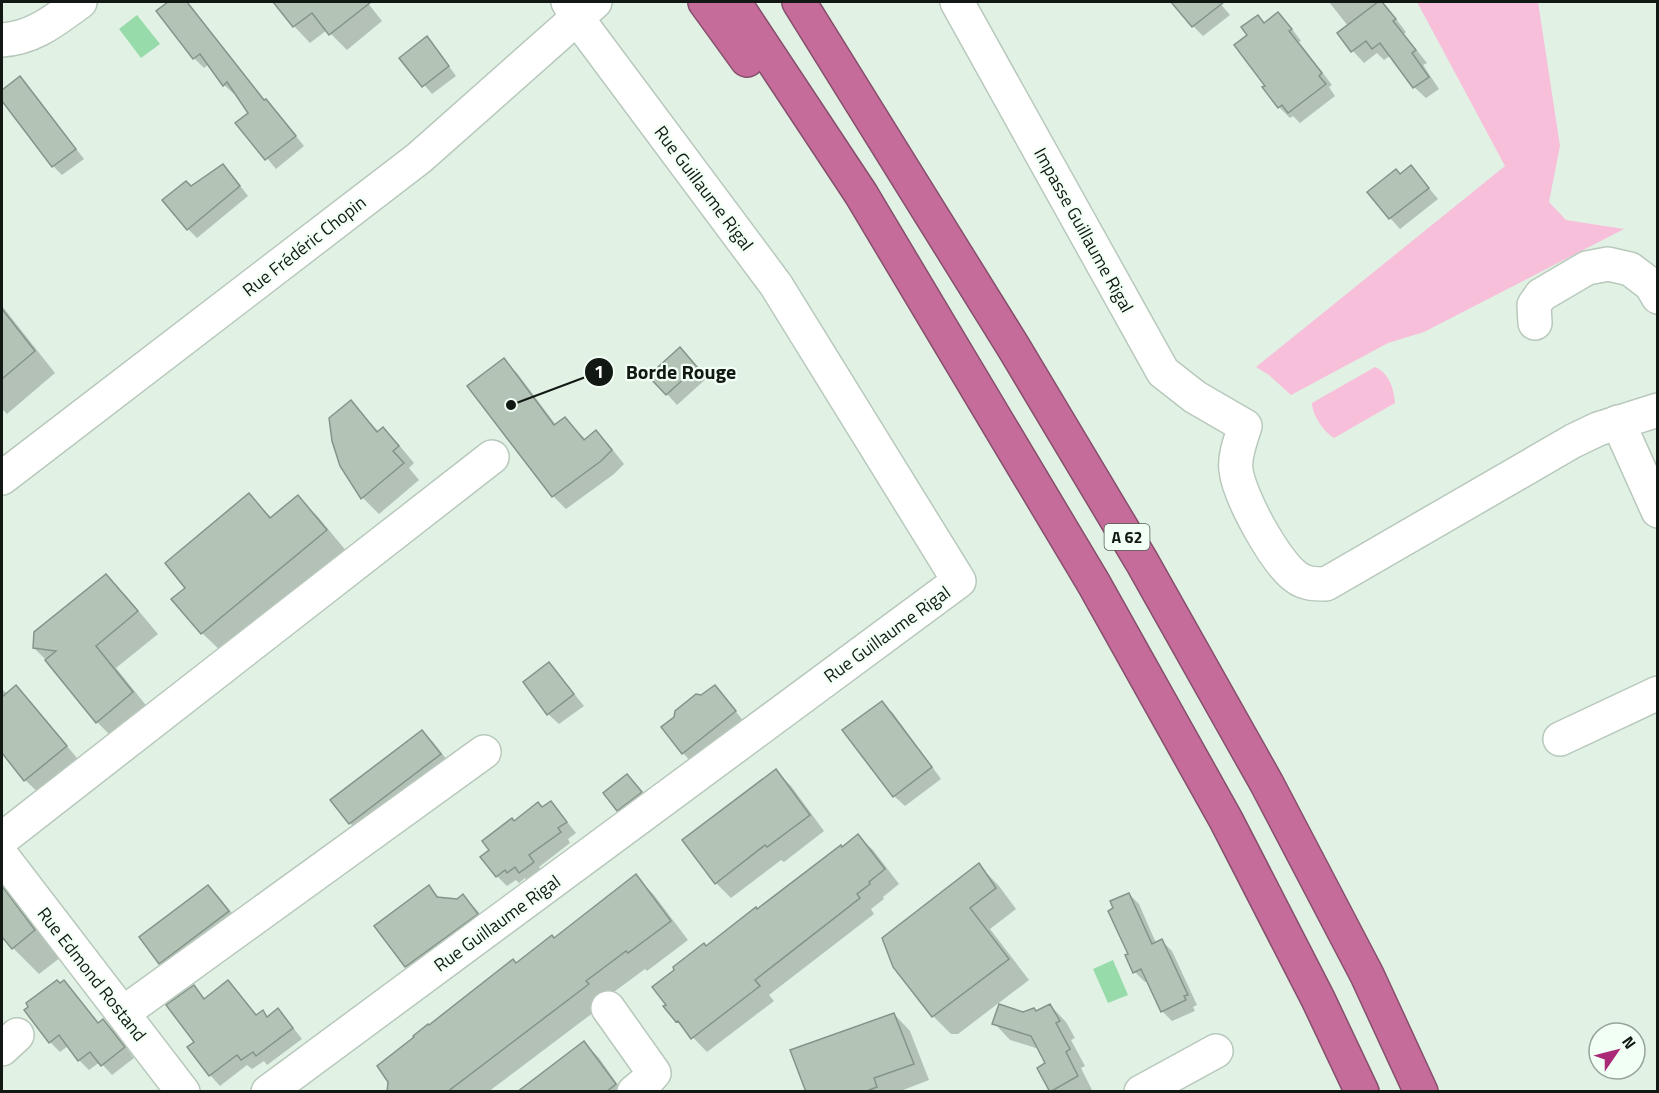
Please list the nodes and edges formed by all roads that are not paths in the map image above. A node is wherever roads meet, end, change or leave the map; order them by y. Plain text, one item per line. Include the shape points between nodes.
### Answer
1 (80, 2) edge
2 (705, 2) edge
3 (734, 2) edge
4 (799, 2) edge
5 (957, 2) edge
6 (580, 7) edge
7 (2, 40) edge
8 (1658, 297) edge
9 (1536, 323) dead end
10 (938, 324) junction
11 (1658, 410) edge
12 (1618, 422) junction
13 (492, 457) dead end
14 (2, 478) edge
15 (1658, 512) edge
16 (1658, 693) edge
17 (1560, 739) dead end
18 (484, 752) dead end
19 (2, 839) edge
20 (2, 856) edge
21 (608, 1008) dead end
22 (123, 1013) junction
23 (1216, 1051) dead end
24 (183, 1092) edge
25 (268, 1092) edge
26 (634, 1092) edge
27 (1141, 1092) edge
28 (1362, 1092) edge
29 (1421, 1092) edge

1 - 7 street via 45,27
2 - 10 highway
3 - 10 highway, A 62 via 861,194
4 - 29 highway, A 62 via 1142,562 1273,795 1367,975
5 - 12 street, Impasse Guillaume Rigal via 1163,372 1195,397 1245,426 1235,469 1240,490 1283,565 1297,578 1311,585 1326,584 1535,462
6 - 14 street, Rue Frédéric Chopin via 419,158
6 - 25 street, Rue Guillaume Rigal via 776,285 959,581
8 - 9 street via 1651,285 1630,269 1608,264 1587,268 1541,295 1534,305
10 - 28 highway, A 62 via 1094,584 1226,820
11 - 12 street
12 - 15 street
13 - 19 street
16 - 17 street
18 - 22 street
20 - 22 street, Rue Edmond Rostand
21 - 26 street via 654,1073
22 - 24 street, Rue Edmond Rostand
23 - 27 street

